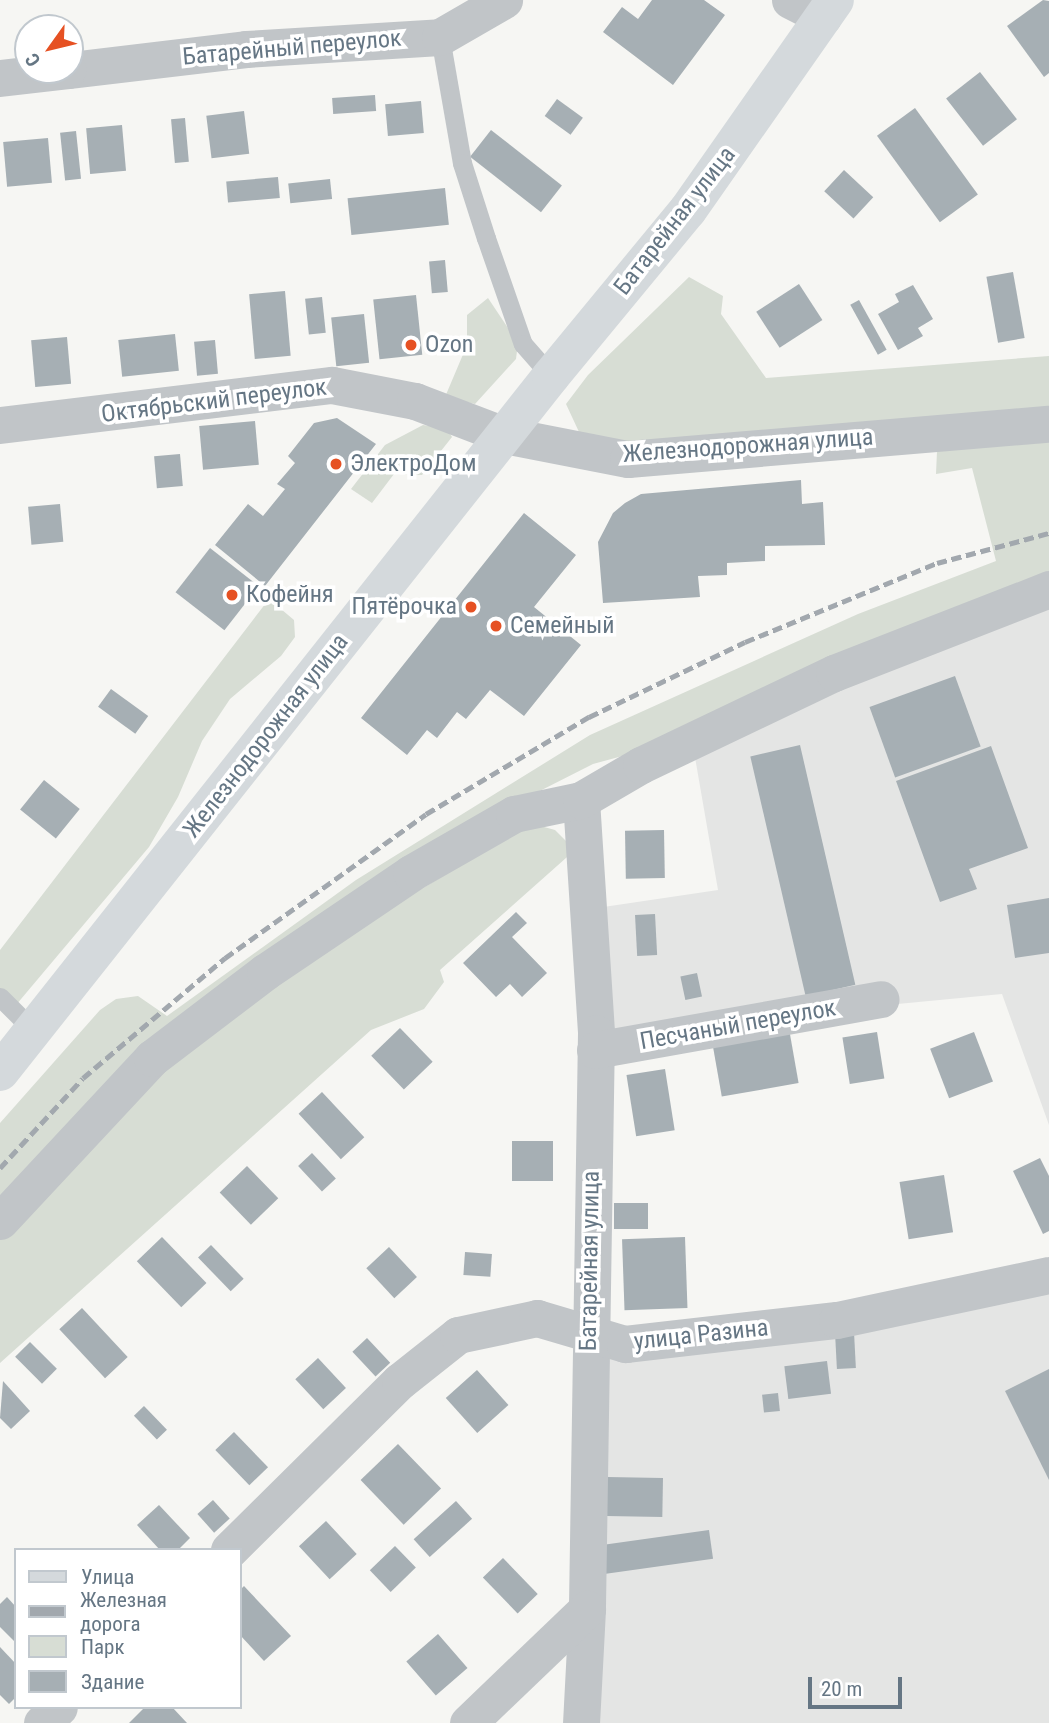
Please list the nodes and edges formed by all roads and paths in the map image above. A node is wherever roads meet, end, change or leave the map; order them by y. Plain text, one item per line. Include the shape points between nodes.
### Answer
1 (504, 0) edge
2 (816, 6) edge
3 (440, 37) junction
4 (84, 68) edge
5 (551, 376) junction
6 (1049, 424) edge
7 (0, 425) edge
8 (504, 435) junction
9 (1049, 589) edge
10 (581, 800) junction
11 (0, 997) edge
12 (880, 999) dead end
13 (34, 1031) junction
14 (595, 1051) junction
15 (0, 1072) edge
16 (0, 1221) edge
17 (1049, 1275) edge
18 (588, 1331) junction
19 (231, 1548) edge
20 (587, 1609) junction
21 (58, 1709) edge
22 (43, 1723) edge
23 (468, 1723) edge
24 (581, 1723) edge

1 - 3 street, Батарейный переулок
2 - 5 main road, Батарейная улица via 688,210
3 - 4 street, Батарейный переулок via 246,49
3 - 5 lane via 463,163 486,238 523,344
5 - 8 main road, Батарейная улица
6 - 8 street, Железнодорожная улица via 628,459
7 - 8 street, Октябрьский переулок via 332,385 415,401
8 - 13 main road, Железнодорожная улица
9 - 10 street via 834,673 641,765
10 - 14 street, Батарейная улица
10 - 16 street via 514,814 411,873 265,972 152,1058
11 - 13 lane
12 - 14 street, Песчаный переулок
13 - 15 main road, Железнодорожная улица
14 - 18 street, Батарейная улица
17 - 18 street, улица Разина via 837,1320 625,1343
18 - 19 street, улица Разина via 537,1318 458,1335 400,1381
18 - 20 street, Батарейная улица
20 - 23 street
20 - 24 street, Батарейная улица
21 - 22 street

